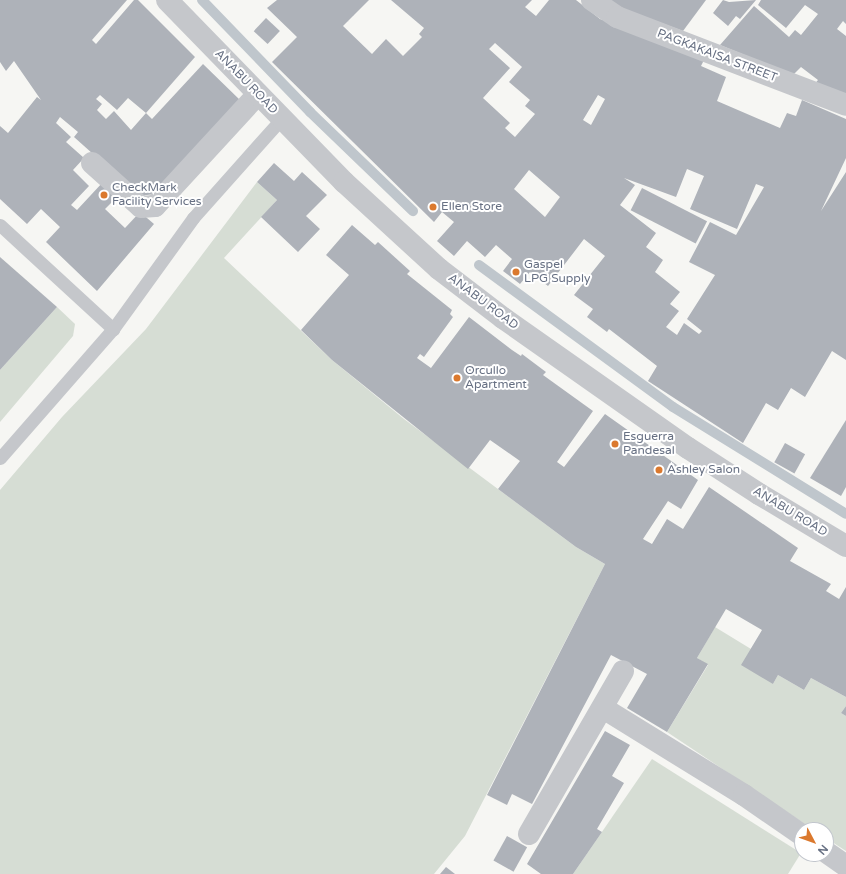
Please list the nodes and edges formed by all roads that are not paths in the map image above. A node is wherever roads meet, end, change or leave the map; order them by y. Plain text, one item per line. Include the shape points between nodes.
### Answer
1 (167, 0) edge
2 (592, 0) edge
3 (258, 94) junction
4 (846, 105) edge
5 (282, 118) junction
6 (92, 163) dead end
7 (0, 224) edge
8 (114, 329) junction
9 (0, 458) edge
10 (846, 546) edge
11 (623, 671) dead end
12 (603, 708) junction
13 (794, 829) edge
14 (529, 834) dead end
15 (834, 858) edge
16 (846, 866) edge

1 - 3 street, ANABU ROAD
2 - 4 street, PAGKAKAISA STREET via 617,17
3 - 5 street, ANABU ROAD
3 - 6 street via 155,206 142,207
5 - 8 lane via 193,218
5 - 10 street, ANABU ROAD via 344,182 439,269 503,318 738,481
7 - 8 lane
8 - 9 lane
11 - 12 street
12 - 13 street via 744,795
12 - 14 street
15 - 16 street

